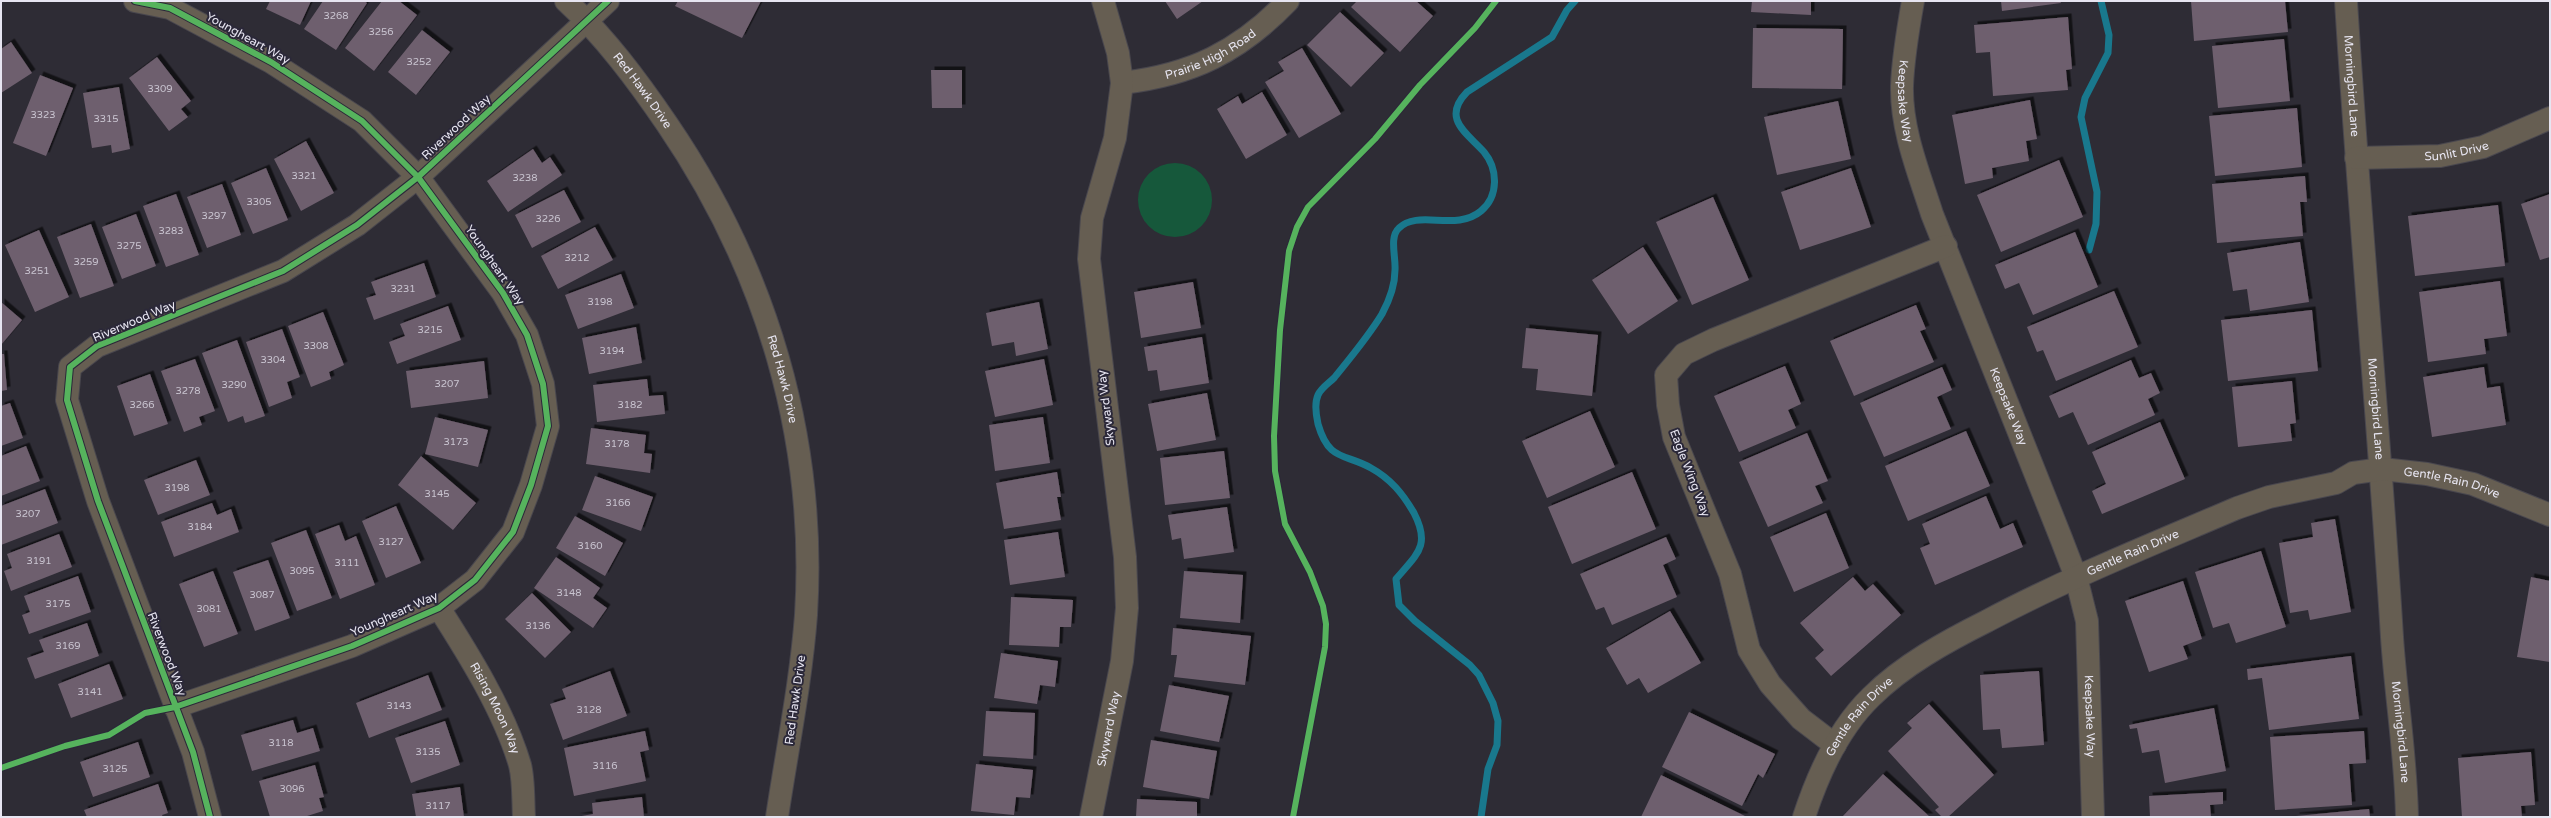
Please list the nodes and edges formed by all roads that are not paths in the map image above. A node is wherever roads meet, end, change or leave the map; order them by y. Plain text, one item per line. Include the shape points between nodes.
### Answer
1 (135, 1) edge
2 (566, 1) edge
3 (608, 1) edge
4 (1103, 1) edge
5 (1288, 1) edge
6 (1913, 1) edge
7 (2346, 1) edge
8 (587, 21) junction
9 (1122, 83) junction
10 (2550, 118) edge
11 (2356, 158) junction
12 (418, 177) junction
13 (1946, 246) junction
14 (2382, 469) junction
15 (2550, 515) edge
16 (2076, 577) junction
17 (439, 608) junction
18 (175, 707) junction
19 (1835, 745) junction
20 (210, 817) edge
21 (524, 817) edge
22 (777, 817) edge
23 (1091, 817) edge
24 (1804, 817) edge
25 (2093, 817) edge
26 (2407, 817) edge

1 - 12 street, Youngheart Way via 170,8 271,62 362,120
2 - 8 street, Red Hawk Drive
3 - 8 street, Riverwood Way
4 - 9 street, Skyward Way via 1118,53
5 - 9 street, Prairie High Road via 1252,35 1207,62 1155,79
6 - 13 street, Keepsake Way via 1902,87 1905,121 1932,214
7 - 11 street, Morningbird Lane
8 - 12 street, Riverwood Way
8 - 22 street, Red Hawk Drive via 657,108 711,195 734,238 752,280 781,368 801,466 806,614 801,664
9 - 23 street, Skyward Way via 1115,138 1092,218 1090,259 1125,557 1128,608 1122,661
10 - 11 street, Sunlit Drive via 2483,147 2440,156
11 - 14 street, Morningbird Lane
12 - 17 street, Youngheart Way via 503,293 527,336 543,384 548,426 531,485 513,532 475,580
12 - 18 street, Riverwood Way via 357,225 283,271 97,346 70,367 67,400 98,501
13 - 16 street, Keepsake Way
13 - 19 street, Eagle Wing Way via 1713,340 1684,354 1666,375 1674,437 1730,574 1749,650 1770,684 1802,719
14 - 15 street, Gentle Rain Drive via 2427,474 2473,484
14 - 16 street, Gentle Rain Drive via 2353,473 2336,484 2276,496 2237,508
14 - 26 street, Morningbird Lane via 2393,651
16 - 19 street, Gentle Rain Drive via 1953,638 1905,669 1871,697 1842,732
16 - 25 street, Keepsake Way via 2088,621
17 - 18 street, Youngheart Way via 352,646
17 - 21 street, Rising Moon Way via 469,656 500,716 520,766
18 - 20 street, Riverwood Way via 193,752
19 - 24 street, Gentle Rain Drive via 1825,763

